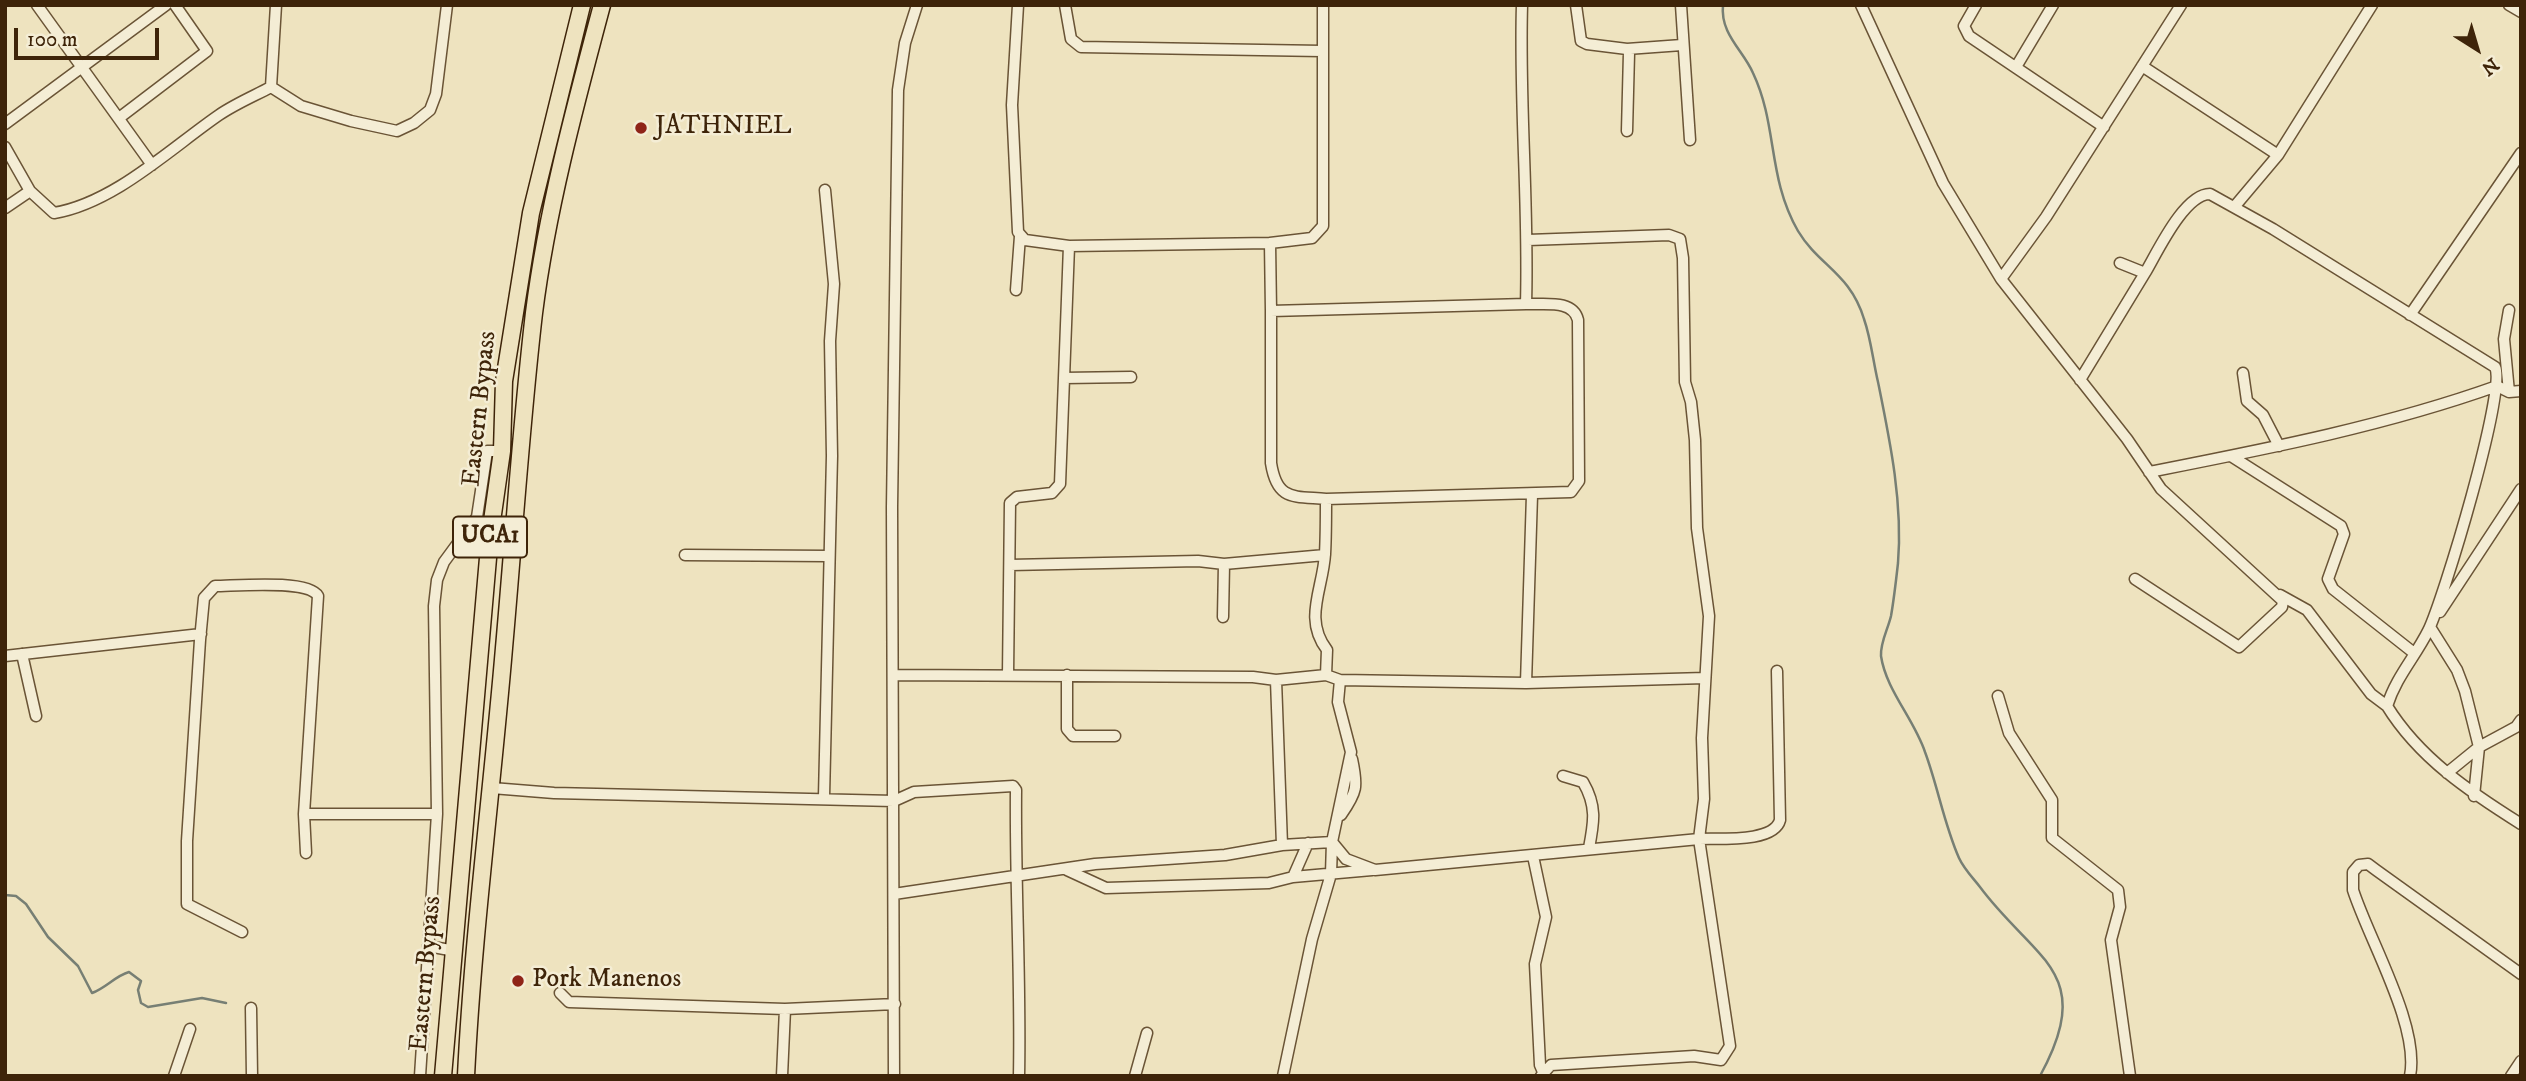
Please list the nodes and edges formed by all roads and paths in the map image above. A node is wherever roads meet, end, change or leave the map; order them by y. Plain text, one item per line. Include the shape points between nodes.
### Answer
1 (37, 5) edge
2 (166, 5) edge
3 (175, 5) edge
4 (276, 5) edge
5 (447, 5) edge
6 (582, 5) edge
7 (601, 5) edge
8 (917, 5) edge
9 (1018, 5) edge
10 (1065, 5) edge
11 (1323, 5) edge
12 (1522, 5) edge
13 (1576, 5) edge
14 (1681, 5) edge
15 (1861, 5) edge
16 (1976, 5) edge
17 (2053, 5) edge
18 (2181, 5) edge
19 (2372, 5) edge
20 (2509, 5) edge
21 (2521, 12) edge
22 (1682, 45) junction
23 (1627, 49) junction
24 (1322, 51) junction
25 (2016, 66) junction
26 (2142, 66) junction
27 (84, 69) junction
28 (271, 87) junction
29 (119, 118) junction
30 (5, 124) edge
31 (2104, 127) junction
32 (1627, 131) dead end
33 (1690, 140) dead end
34 (5, 147) edge
35 (2521, 153) edge
36 (2278, 155) junction
37 (152, 164) junction
38 (825, 190) dead end
39 (30, 191) junction
40 (2235, 206) junction
41 (5, 208) edge
42 (1020, 236) junction
43 (1528, 240) junction
44 (1270, 243) junction
45 (1069, 246) junction
46 (2120, 263) dead end
47 (2145, 273) junction
48 (2001, 279) junction
49 (1016, 290) dead end
50 (1526, 304) junction
51 (2509, 310) dead end
52 (1271, 311) junction
53 (2410, 315) junction
54 (2243, 373) dead end
55 (1131, 377) dead end
56 (1064, 378) junction
57 (2080, 380) junction
58 (2497, 386) junction
59 (2521, 391) edge
60 (2509, 392) junction
61 (2279, 446) junction
62 (502, 451) junction
63 (2231, 456) junction
64 (2149, 472) junction
65 (2521, 489) edge
66 (1532, 495) junction
67 (1326, 499) junction
68 (685, 555) dead end
69 (1325, 555) junction
70 (828, 556) junction
71 (1224, 564) junction
72 (1010, 565) junction
73 (2134, 579) dead end
74 (2278, 594) junction
75 (1223, 617) dead end
76 (2429, 630) junction
77 (201, 634) junction
78 (2414, 653) junction
79 (22, 654) junction
80 (5, 656) edge
81 (1777, 671) dead end
82 (894, 675) junction
83 (1008, 675) junction
84 (1067, 675) junction
85 (1326, 675) junction
86 (1705, 678) junction
87 (1276, 680) junction
88 (1340, 680) junction
89 (1526, 683) junction
90 (1998, 696) dead end
91 (2387, 706) junction
92 (36, 716) dead end
93 (2521, 720) edge
94 (1115, 736) dead end
95 (2479, 747) junction
96 (472, 753) junction
97 (494, 754) junction
98 (2447, 773) junction
99 (1563, 776) dead end
100 (492, 788) junction
101 (2474, 796) junction
102 (824, 797) junction
103 (894, 801) junction
104 (304, 814) junction
105 (437, 814) junction
106 (2521, 824) edge
107 (1699, 839) junction
108 (1332, 842) junction
109 (1308, 843) junction
110 (1282, 845) junction
111 (1589, 848) junction
112 (306, 853) dead end
113 (1533, 856) junction
114 (1067, 870) junction
115 (1375, 870) junction
116 (1331, 874) junction
117 (1293, 877) junction
118 (1015, 878) junction
119 (894, 894) junction
120 (242, 932) dead end
121 (428, 946) junction
122 (455, 951) junction
123 (2521, 974) edge
124 (560, 993) dead end
125 (895, 1004) junction
126 (251, 1008) dead end
127 (785, 1009) junction
128 (190, 1029) dead end
129 (1147, 1033) dead end
130 (2521, 1060) edge
131 (1542, 1074) edge
132 (174, 1076) edge
133 (252, 1076) edge
134 (420, 1076) edge
135 (443, 1076) edge
136 (466, 1076) edge
137 (782, 1076) edge
138 (894, 1076) edge
139 (1019, 1076) edge
140 (1135, 1076) edge
141 (1283, 1076) edge
142 (2130, 1076) edge
143 (2410, 1076) edge
144 (2511, 1076) edge

1 - 27 street
2 - 27 street
3 - 29 street via 207,51
4 - 28 street
5 - 28 street via 430,110 397,131 301,106
6 - 62 main road, Eastern Bypass / UCA1 via 531,213 504,381
7 - 97 main road, Eastern Bypass / UCA1 via 570,129 535,310
8 - 82 street via 898,90
9 - 42 street via 1012,105
10 - 24 street via 1071,39 1081,47
11 - 24 street
12 - 43 street via 1520,72
13 - 23 street via 1581,41
14 - 22 street
15 - 48 street via 1943,183
16 - 25 street via 1964,26 1969,36
17 - 25 street
18 - 26 street
19 - 36 street
20 - 21 street
22 - 23 street
22 - 33 street
23 - 32 street
24 - 44 street via 1323,226 1312,238
25 - 31 street
26 - 31 street
26 - 36 street
27 - 29 street
27 - 30 street
28 - 37 street via 221,114
29 - 37 street
31 - 48 street
34 - 39 street
35 - 53 street
36 - 40 street
37 - 39 street via 129,182 61,212 49,211
38 - 70 street via 834,284
39 - 41 street
40 - 47 street via 2210,194 2197,198 2180,216
40 - 53 street
42 - 45 street
42 - 49 street
43 - 50 street
43 - 86 street via 1669,235 1680,239 1685,382 1695,440 1697,528 1709,616
44 - 45 street
44 - 52 street
45 - 56 street
46 - 47 street
47 - 57 street
48 - 57 street
50 - 52 street
50 - 66 street via 1568,306 1578,320 1579,481 1571,492
51 - 60 street via 2504,340
52 - 67 street via 1274,477 1281,492
53 - 58 street via 2495,367
54 - 61 street via 2247,401 2263,415
55 - 56 street
56 - 72 street via 1060,484 1052,493 1012,499
57 - 64 street
58 - 60 street
58 - 61 street via 2454,402
58 - 76 street via 2494,411
59 - 60 street
61 - 63 street
62 - 96 main road, Eastern Bypass / UCA1 via 490,535
62 - 105 street via 487,451 477,517 447,556 437,580
63 - 64 street
63 - 78 street via 2341,526 2344,534 2328,579 2333,589
64 - 74 street via 2171,498
65 - 76 street
66 - 67 street
66 - 89 street
67 - 69 street
68 - 70 street
69 - 71 street
69 - 85 street via 1315,607 1316,636 1327,650
70 - 102 street
71 - 72 street
71 - 75 street
72 - 83 street
73 - 74 street via 2239,647 2282,607
74 - 91 street via 2307,610 2371,694
76 - 78 street
76 - 95 street via 2457,670
77 - 79 street
77 - 104 street via 204,598 215,586 289,586 315,591 318,596
77 - 120 street via 187,904
78 - 91 street via 2394,683
79 - 80 street
79 - 92 street
81 - 107 street via 1778,827 1768,834
82 - 83 street
82 - 103 street
83 - 84 street
84 - 87 street
84 - 94 street via 1067,729 1073,736
85 - 87 street
85 - 88 street
86 - 89 street
86 - 107 street via 1704,799
87 - 110 street
88 - 89 street
88 - 108 street via 1338,702 1350,752
90 - 142 street via 2009,733 2052,800 2052,838 2118,890 2120,907 2110,940
91 - 98 street
93 - 95 street
95 - 98 street
95 - 101 street
96 - 97 main road
96 - 122 main road, Eastern Bypass / UCA1
97 - 100 main road, Eastern Bypass / UCA1
98 - 101 street
99 - 111 street via 1583,782 1592,798 1595,814
100 - 102 street
100 - 136 main road, Eastern Bypass / UCA1 via 473,958
101 - 106 street
102 - 103 street
103 - 118 street via 914,792 1013,786
103 - 119 street
104 - 105 street
104 - 112 street
105 - 121 street
107 - 111 street
107 - 131 street via 1730,1032 1730,1046 1721,1060 1694,1056 1551,1065
108 - 109 street
108 - 115 street via 1346,859
108 - 116 street
109 - 110 street
109 - 117 street
110 - 114 street
111 - 113 street
113 - 115 street
113 - 131 street via 1546,918 1535,964
114 - 117 street via 1106,888 1258,883
114 - 118 street
115 - 116 street
116 - 117 street
116 - 141 street
118 - 119 street
118 - 139 street via 1021,984
119 - 125 street
121 - 122 street
121 - 134 street
122 - 135 main road, Eastern Bypass / UCA1
123 - 143 street via 2368,864 2359,865 2353,872 2353,890 2405,1022 2413,1059
124 - 127 street via 569,1002
125 - 127 street
125 - 138 street
126 - 133 street
127 - 137 street
128 - 132 street
129 - 140 street
130 - 144 street

